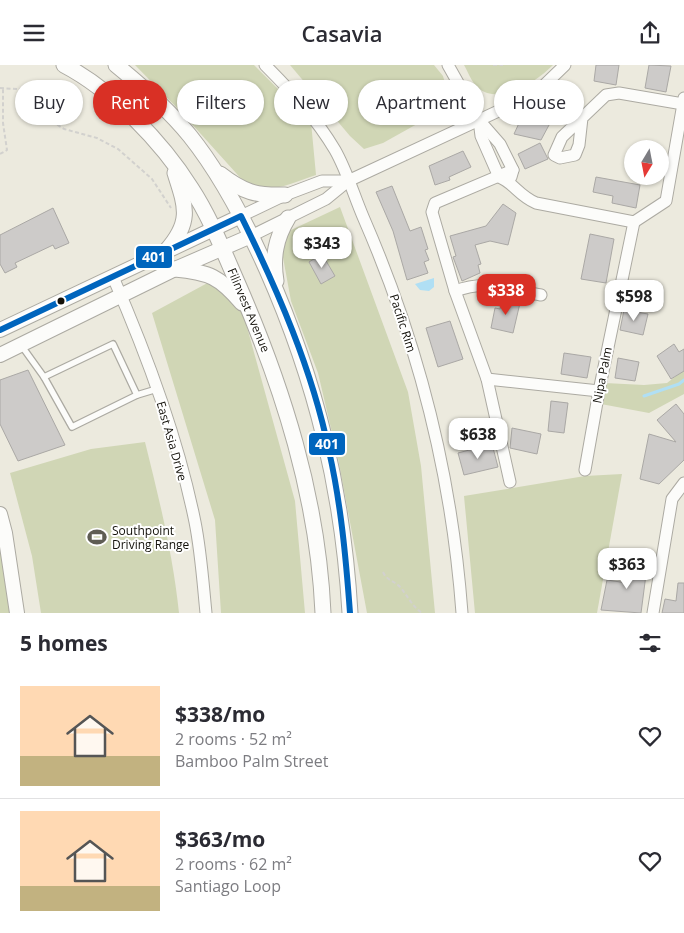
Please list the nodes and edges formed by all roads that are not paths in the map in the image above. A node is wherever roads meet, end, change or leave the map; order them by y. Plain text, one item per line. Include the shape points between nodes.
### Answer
1 (64, 65) edge
2 (116, 65) edge
3 (265, 65) edge
4 (448, 65) edge
5 (565, 65) edge
6 (456, 80) edge
7 (684, 101) edge
8 (584, 117) edge
9 (484, 118) edge
10 (468, 125) edge
11 (483, 125) edge
12 (171, 159) junction
13 (213, 169) junction
14 (507, 176) junction
15 (348, 181) junction
16 (285, 195) junction
17 (241, 216) junction
18 (288, 218) junction
19 (634, 222) junction
20 (214, 228) junction
21 (251, 236) junction
22 (222, 248) junction
23 (166, 251) junction
24 (175, 269) junction
25 (113, 277) junction
26 (455, 291) junction
27 (541, 295) dead end
28 (122, 297) junction
29 (279, 297) junction
30 (251, 314) junction
31 (0, 330) edge
32 (21, 345) junction
33 (0, 355) edge
34 (44, 377) junction
35 (487, 379) junction
36 (157, 389) junction
37 (599, 391) junction
38 (137, 395) junction
39 (585, 470) dead end
40 (510, 482) dead end
41 (684, 483) edge
42 (672, 499) junction
43 (684, 501) edge
44 (0, 514) edge
45 (17, 613) edge
46 (206, 613) edge
47 (323, 613) edge
48 (350, 613) edge
49 (462, 613) edge
50 (653, 613) edge

1 - 12 main road, Filinvest Avenue via 119,105
2 - 13 main road via 170,113
3 - 15 street, Pacific Rim via 313,117 335,151
4 - 6 street
5 - 9 street via 535,94
7 - 8 street via 612,93
7 - 19 street via 666,201
10 - 15 street
11 - 14 street via 500,144
12 - 20 main road, Filinvest Avenue
12 - 23 main road via 183,200 184,226
13 - 16 main road via 249,193
13 - 17 main road
14 - 19 street via 523,197 536,203
14 - 26 street via 435,203 432,207
15 - 16 street via 322,181
15 - 18 street via 326,199
15 - 49 street, Pacific Rim via 377,249 414,356 448,503
16 - 17 street
17 - 20 street
17 - 21 main road
18 - 21 street
18 - 29 main road via 275,248 274,271
19 - 37 street, Nipa Palm
20 - 22 main road, Filinvest Avenue
20 - 23 street
21 - 22 street
21 - 29 main road
22 - 24 street
22 - 30 main road, Filinvest Avenue
23 - 25 street
24 - 28 street
24 - 30 main road via 212,275 231,290
25 - 28 street, East Asia Drive
25 - 31 street
26 - 27 street via 472,284 489,284
26 - 35 street
28 - 32 street
28 - 36 street, East Asia Drive
29 - 48 main road via 308,377 336,483
30 - 47 main road, Filinvest Avenue via 292,429 312,522
32 - 33 street
32 - 34 lane
34 - 38 lane via 72,427
34 - 38 lane via 113,345
35 - 37 street
35 - 40 street
36 - 38 lane
36 - 46 street, East Asia Drive via 195,523
37 - 39 street, Nipa Palm
41 - 42 street
42 - 43 street
42 - 50 street
44 - 45 street

